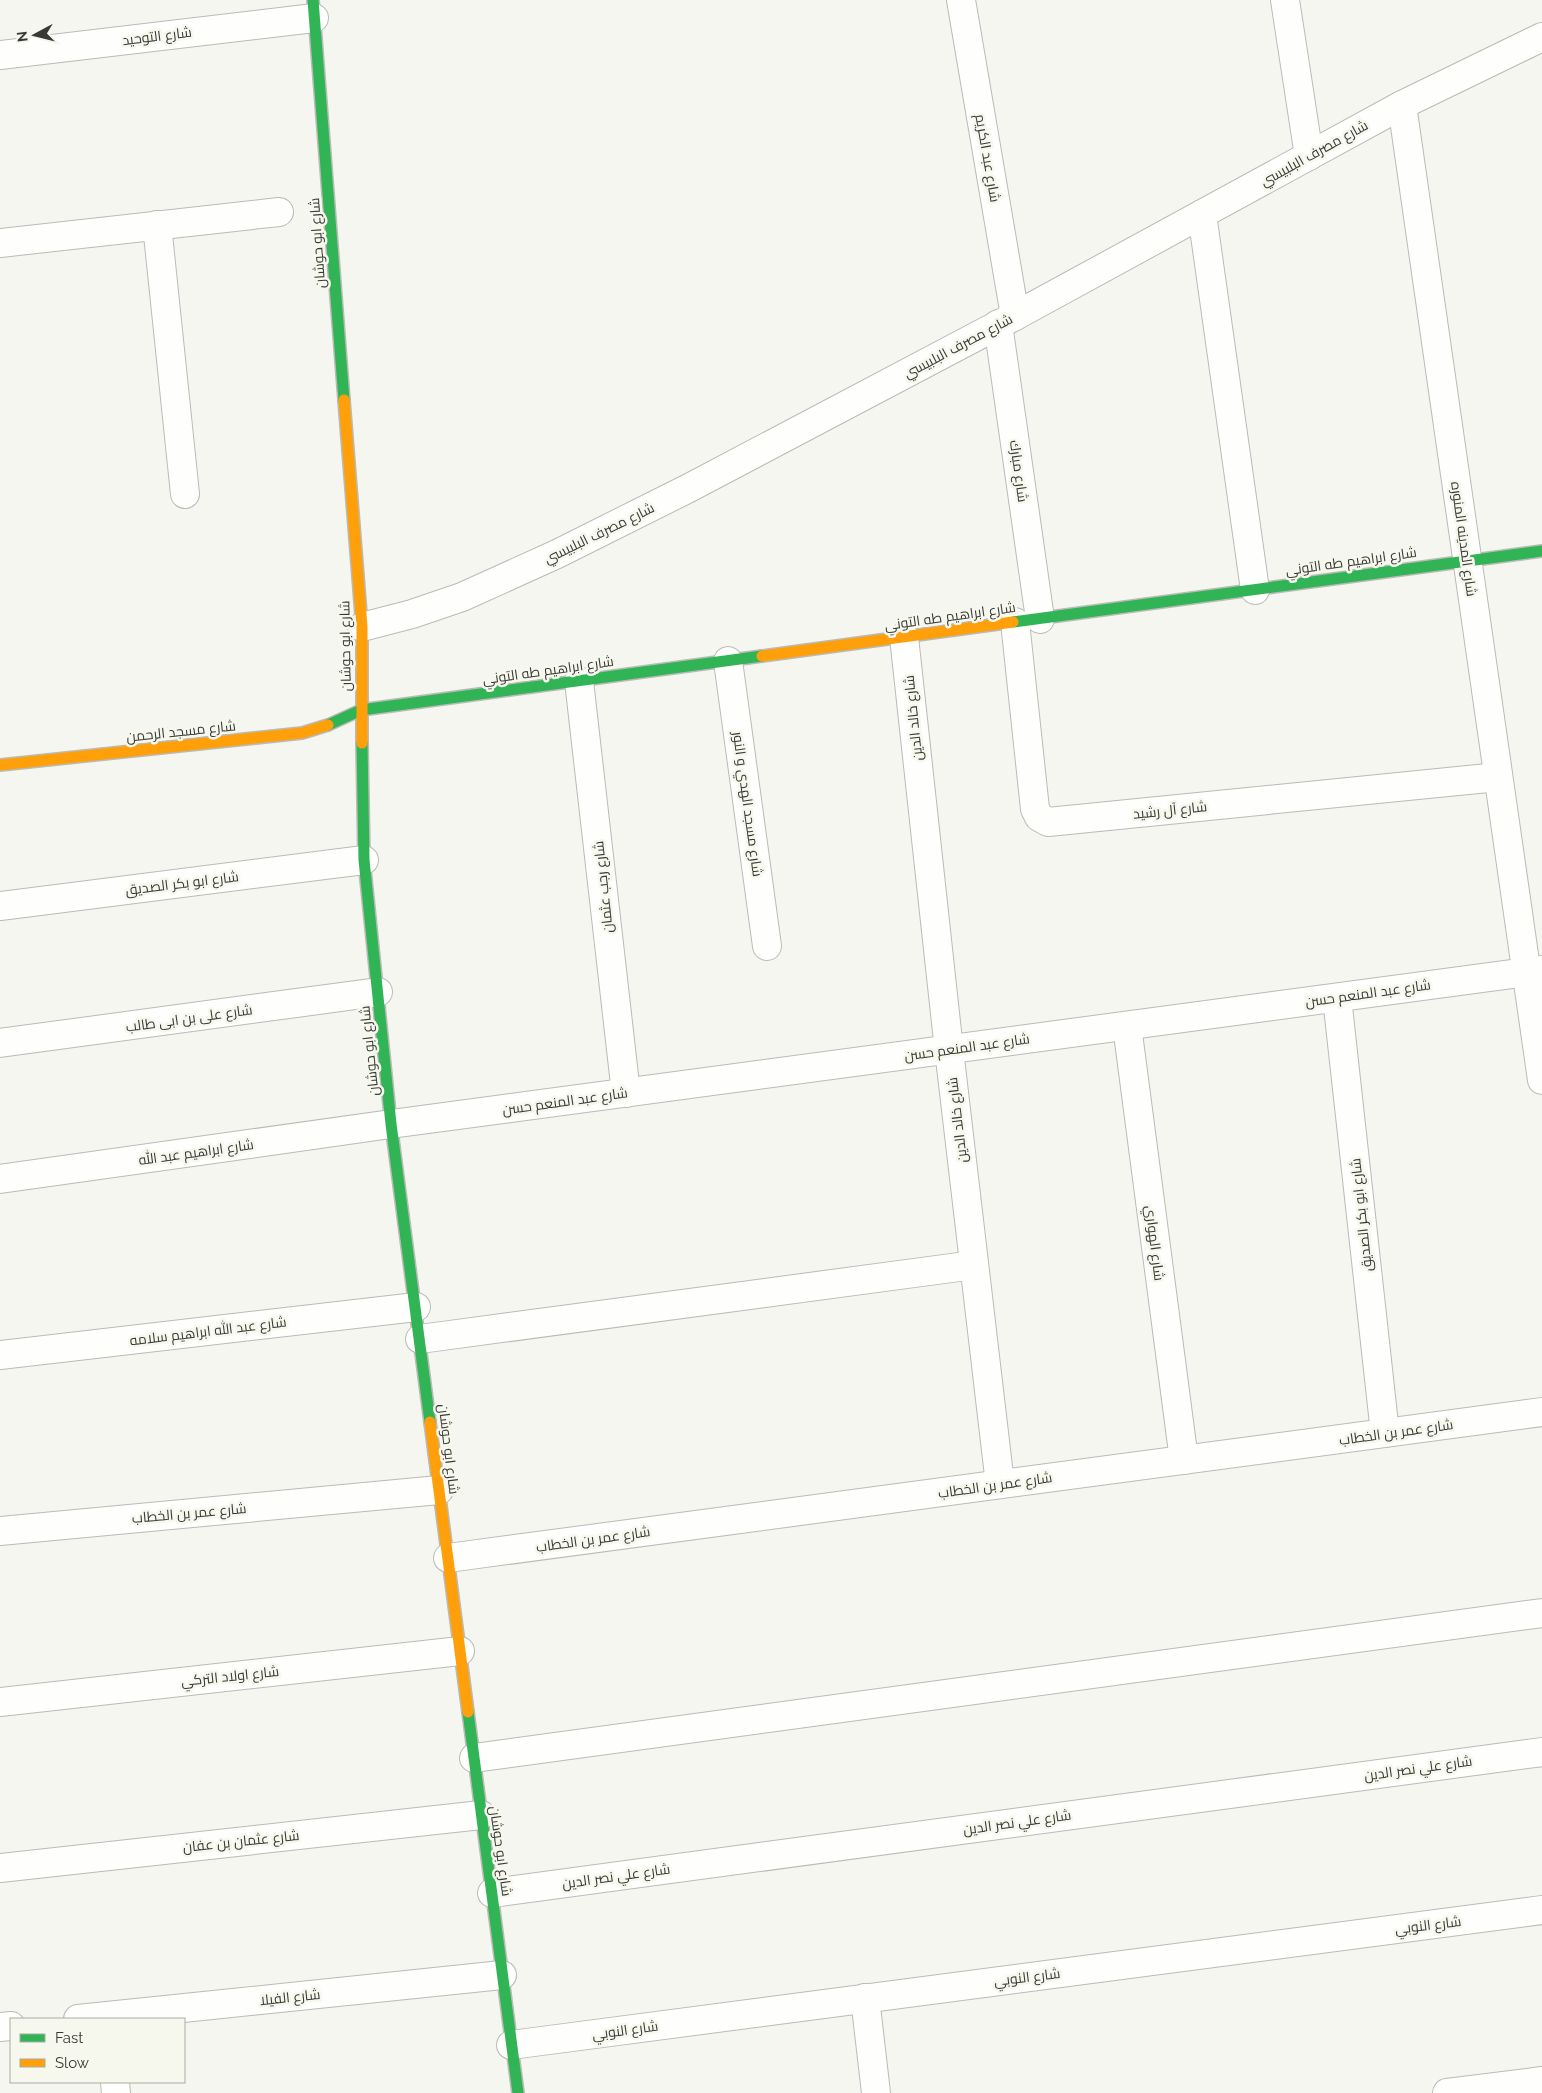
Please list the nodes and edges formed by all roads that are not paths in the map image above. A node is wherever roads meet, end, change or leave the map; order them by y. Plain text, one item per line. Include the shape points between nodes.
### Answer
1 (961, 0) edge
2 (1285, 0) edge
3 (314, 9) edge
4 (1542, 37) edge
5 (0, 55) edge
6 (1402, 105) junction
7 (1309, 156) junction
8 (279, 212) dead end
9 (1202, 214) junction
10 (157, 225) junction
11 (0, 243) edge
12 (1006, 320) junction
13 (185, 494) dead end
14 (1542, 551) edge
15 (1468, 561) junction
16 (1255, 590) junction
17 (1028, 620) junction
18 (362, 627) junction
19 (904, 637) junction
20 (728, 661) junction
21 (579, 681) junction
22 (361, 710) junction
23 (0, 765) edge
24 (1498, 777) junction
25 (364, 860) junction
26 (0, 906) edge
27 (767, 946) dead end
28 (1534, 971) edge
29 (378, 992) junction
30 (1337, 998) junction
31 (1126, 1026) junction
32 (0, 1043) edge
33 (949, 1050) junction
34 (1542, 1080) edge
35 (626, 1093) junction
36 (391, 1124) junction
37 (0, 1179) edge
38 (974, 1265) junction
39 (416, 1307) junction
40 (420, 1339) junction
41 (0, 1355) edge
42 (1542, 1412) edge
43 (1385, 1433) junction
44 (1184, 1460) junction
45 (1000, 1484) junction
46 (439, 1490) junction
47 (0, 1531) edge
48 (448, 1558) junction
49 (1542, 1613) edge
50 (460, 1650) junction
51 (0, 1702) edge
52 (1542, 1752) edge
53 (474, 1758) junction
54 (481, 1815) junction
55 (0, 1868) edge
56 (492, 1893) junction
57 (1542, 1910) edge
58 (502, 1975) junction
59 (865, 1998) junction
60 (108, 2018) edge
61 (511, 2045) junction
62 (1542, 2081) edge
63 (518, 2093) edge
64 (876, 2093) edge
65 (1447, 2093) edge

1 - 12 street, شارع عبد الكريم
2 - 7 street
3 - 5 street, شارع التوحيد
3 - 18 street, شارع ابو حوشان
4 - 6 street, شارع مصرف البلبيسي
6 - 7 street, شارع مصرف البلبيسي
6 - 15 street, شارع المدينه المنوره
7 - 9 street, شارع مصرف البلبيسي
8 - 10 street
9 - 12 street, شارع مصرف البلبيسي
9 - 16 street
10 - 11 street
10 - 13 street
12 - 17 street, شارع مبارك
12 - 18 street, شارع مصرف البلبيسي via 689,488 550,557 462,596
14 - 15 street, شارع ابراهيم طه التوني
15 - 16 street, شارع ابراهيم طه التوني
15 - 24 street, شارع المدينه المنوره
16 - 17 street, شارع ابراهيم طه التوني
17 - 19 street, شارع ابراهيم طه التوني
17 - 24 street, شارع آل رشيد via 1035,809 1039,817 1048,822
18 - 22 street, شارع ابو حوشان
19 - 20 street, شارع ابراهيم طه التوني
19 - 33 street, شارع خالد الدين
20 - 21 street, شارع ابراهيم طه التوني
20 - 27 street, شارع مسجد الهدي و النور
21 - 22 street, شارع ابراهيم طه التوني
21 - 35 street, شارع رجب عثمان
22 - 23 street, شارع مسجد الرحمن via 332,724 302,733
22 - 25 street, شارع ابو حوشان
24 - 28 street, شارع المدينه المنوره
25 - 26 street, شارع ابو بكر الصديق
25 - 29 street, شارع ابو حوشان
28 - 30 street, شارع عبد المنعم حسن
28 - 34 street, شارع المدينه المنوره
29 - 32 street, شارع على بن ابى طالب
29 - 36 street, شارع ابو حوشان
30 - 31 street, شارع عبد المنعم حسن
30 - 43 street, شارع ابو بكر الصديق
31 - 33 street, شارع عبد المنعم حسن
31 - 44 street, شارع الهواري
33 - 35 street, شارع عبد المنعم حسن
33 - 38 street, شارع خالد الدين
35 - 36 street, شارع عبد المنعم حسن
36 - 37 street, شارع ابراهيم عبد الله
36 - 39 street, شارع ابو حوشان
38 - 40 street
38 - 45 street, شارع خالد الدين
39 - 40 street, شارع ابو حوشان
39 - 41 street, شارع عبد الله ابراهيم سلامه
40 - 46 street, شارع ابو حوشان
42 - 43 street, شارع عمر بن الخطاب
43 - 44 street, شارع عمر بن الخطاب
44 - 45 street, شارع عمر بن الخطاب
45 - 48 street, شارع عمر بن الخطاب
46 - 47 street, شارع عمر بن الخطاب
46 - 48 street, شارع ابو حوشان
48 - 50 street, شارع ابو حوشان
49 - 53 street
50 - 51 street, شارع اولاد التركي
50 - 53 street, شارع ابو حوشان
52 - 56 street, شارع علي نصر الدين
53 - 54 street, شارع ابو حوشان
54 - 55 street, شارع عثمان بن عفان
54 - 56 street, شارع ابو حوشان
56 - 58 street, شارع ابو حوشان
57 - 59 street, شارع النوبي
58 - 60 street, شارع الفيلا
58 - 61 street, شارع ابو حوشان
59 - 61 street, شارع النوبي
59 - 64 street
61 - 63 street, شارع ابو حوشان
62 - 65 street

